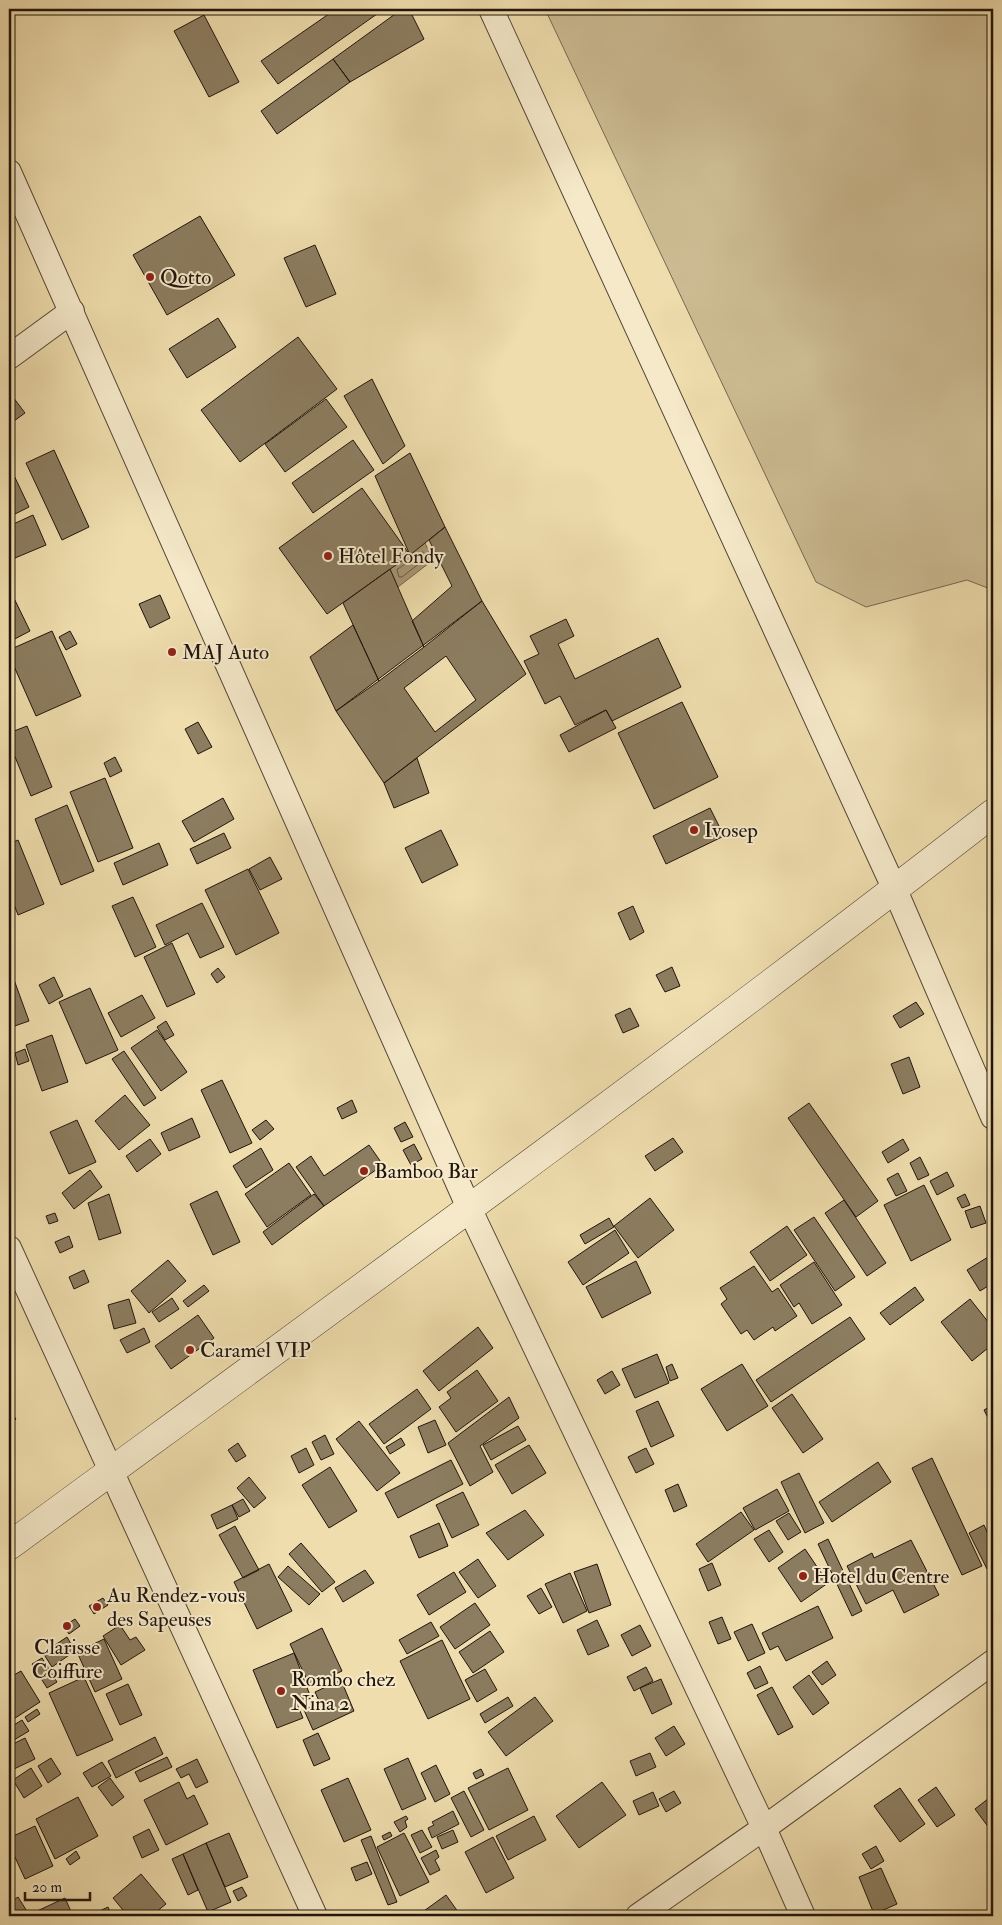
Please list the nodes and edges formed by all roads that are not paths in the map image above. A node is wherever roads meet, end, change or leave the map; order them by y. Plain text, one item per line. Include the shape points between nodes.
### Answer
1 (491, 9) edge
2 (9, 172) edge
3 (72, 311) junction
4 (9, 357) edge
5 (993, 813) edge
6 (895, 890) junction
7 (993, 1117) edge
8 (469, 1208) junction
9 (9, 1248) edge
10 (111, 1471) junction
11 (9, 1546) edge
12 (993, 1662) edge
13 (764, 1828) junction
14 (315, 1916) edge
15 (638, 1916) edge
16 (803, 1916) edge

1 - 6 street
2 - 3 street
3 - 4 street
3 - 8 street
5 - 6 street
6 - 7 street
6 - 8 street
8 - 10 street
8 - 13 street
9 - 10 street
10 - 11 street
10 - 14 street
12 - 13 street
13 - 15 street
13 - 16 street

